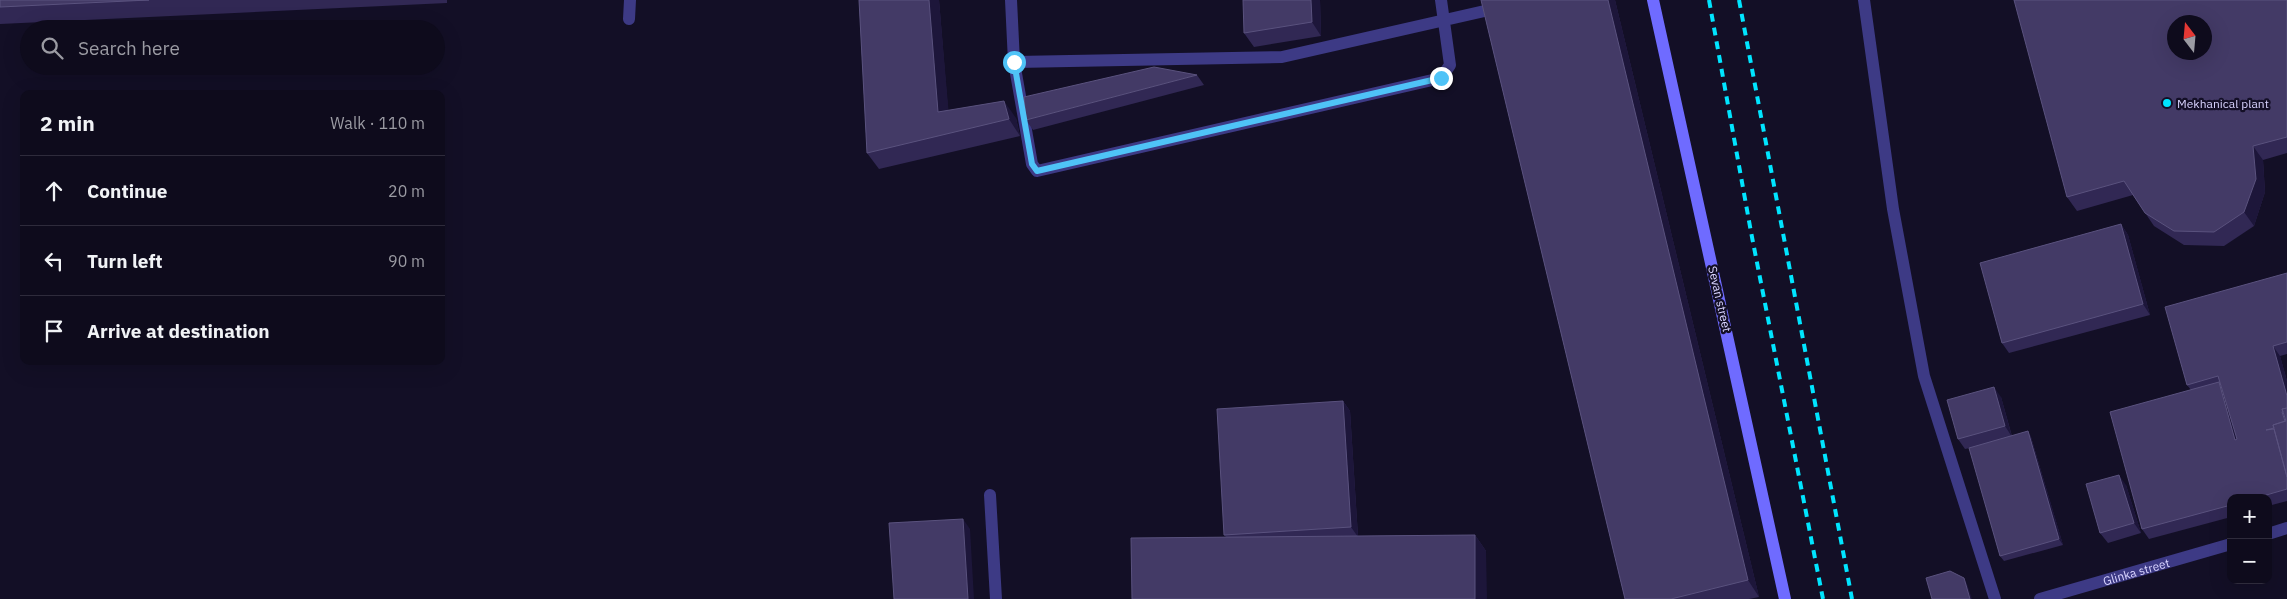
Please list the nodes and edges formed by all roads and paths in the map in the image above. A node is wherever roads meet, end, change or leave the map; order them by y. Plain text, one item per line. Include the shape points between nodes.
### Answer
1 (630, 0) edge
2 (1011, 0) edge
3 (1441, 0) edge
4 (1653, 0) edge
5 (1864, 0) edge
6 (1489, 10) edge
7 (629, 19) dead end
8 (1444, 21) junction
9 (1014, 62) junction
10 (990, 495) dead end
11 (2287, 528) edge
12 (2272, 533) edge
13 (2227, 545) edge
14 (996, 599) edge
15 (1785, 599) edge
16 (1995, 599) edge
17 (2040, 599) edge

1 - 7 street
2 - 9 street
3 - 8 street
4 - 15 street, Sevan street
5 - 16 street via 1893,209 1924,376
6 - 8 street
8 - 9 street via 1282,57
8 - 9 street via 1450,65 1441,78 1037,171 1032,164
10 - 14 street
11 - 12 street
13 - 17 street, Glinka street

